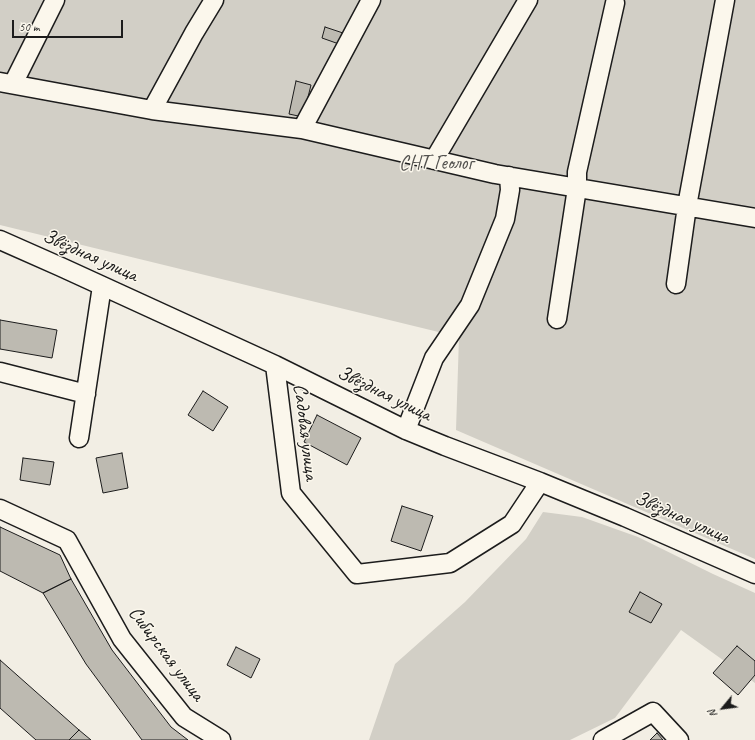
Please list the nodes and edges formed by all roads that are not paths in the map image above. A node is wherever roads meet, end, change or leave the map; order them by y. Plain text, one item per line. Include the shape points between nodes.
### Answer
1 (55, 0) edge
2 (214, 0) edge
3 (371, 0) edge
4 (528, 0) edge
5 (725, 0) edge
6 (615, 3) dead end
7 (6, 83) edge
8 (152, 110) junction
9 (302, 129) junction
10 (434, 160) junction
11 (509, 176) junction
12 (577, 188) junction
13 (687, 206) junction
14 (755, 218) edge
15 (0, 240) edge
16 (676, 284) dead end
17 (102, 286) junction
18 (557, 319) dead end
19 (275, 365) junction
20 (0, 372) edge
21 (86, 394) junction
22 (406, 430) junction
23 (79, 438) dead end
24 (540, 482) junction
25 (0, 509) edge
26 (755, 574) edge
27 (622, 735) edge
28 (221, 740) edge
29 (603, 740) edge
30 (679, 740) edge

1 - 7 street
2 - 8 street
3 - 9 street
4 - 10 street
5 - 13 street
6 - 12 street via 577,172
7 - 8 street
8 - 9 street
9 - 10 street
10 - 11 street
11 - 12 street
11 - 22 street via 510,190 505,219 470,305 434,358
12 - 13 street
12 - 18 street
13 - 14 street
13 - 16 street
15 - 17 street, Звёздная улица
17 - 19 street, Звёздная улица
17 - 21 street
19 - 22 street, Звёздная улица
19 - 24 street, Садовая улица via 291,493 357,574 450,564 512,524
20 - 21 street
21 - 23 street
22 - 24 street, Звёздная улица
24 - 26 street, Звёздная улица via 625,516
25 - 28 street, Сибирская улица via 67,540 122,639 184,717
27 - 29 street
27 - 30 street via 652,712

